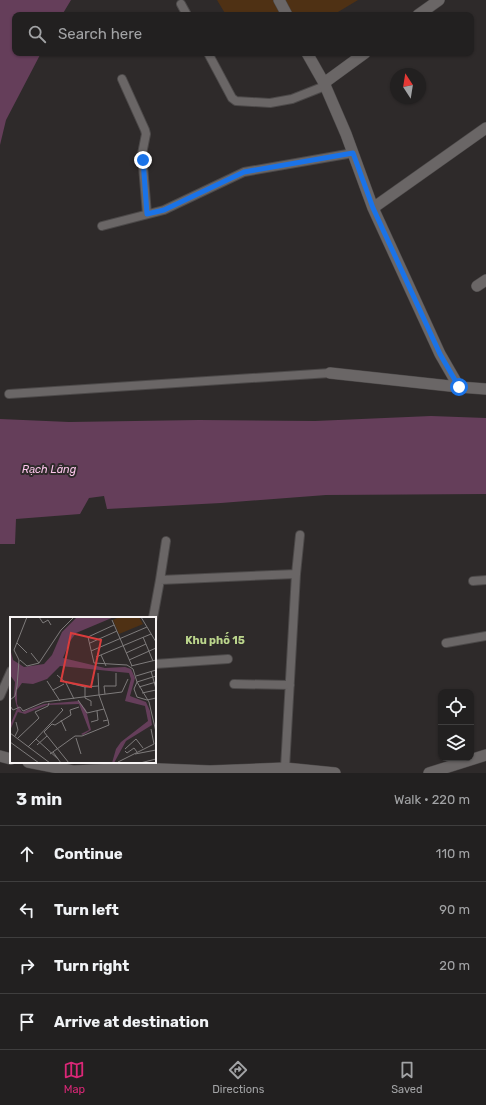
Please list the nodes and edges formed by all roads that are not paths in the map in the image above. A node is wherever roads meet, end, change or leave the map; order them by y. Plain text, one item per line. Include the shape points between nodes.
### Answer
1 (279, 0) edge
2 (439, 0) edge
3 (181, 4) dead end
4 (185, 12) edge
5 (285, 12) edge
6 (422, 12) edge
7 (210, 56) edge
8 (310, 56) edge
9 (361, 56) edge
10 (122, 79) dead end
11 (324, 84) junction
12 (486, 128) edge
13 (353, 153) junction
14 (373, 208) junction
15 (147, 214) junction
16 (102, 226) dead end
17 (486, 280) edge
18 (477, 286) dead end
19 (330, 373) joint
20 (459, 387) junction
21 (486, 388) edge
22 (9, 394) dead end
23 (300, 535) dead end
24 (166, 541) dead end
25 (296, 574) junction
26 (160, 580) junction
27 (486, 580) edge
28 (473, 581) dead end
29 (153, 617) edge
30 (486, 636) edge
31 (446, 643) dead end
32 (228, 659) dead end
33 (156, 664) edge
34 (10, 673) edge
35 (234, 684) dead end
36 (290, 685) junction
37 (0, 696) edge
38 (486, 754) edge
39 (0, 756) edge
40 (10, 759) edge
41 (33, 763) edge
42 (135, 765) edge
43 (58, 768) edge
44 (285, 768) junction
45 (335, 773) edge
46 (430, 773) edge

1 - 5 street
2 - 6 street
3 - 4 lane
7 - 11 lane via 236,101 270,103 292,99
8 - 11 street
9 - 11 street
10 - 15 lane via 146,134 142,154
11 - 13 street
12 - 14 street
13 - 14 street
13 - 15 lane via 244,172 164,210
14 - 20 street via 440,354
15 - 16 lane
17 - 18 street
19 - 20 street
19 - 22 lane
20 - 21 street
23 - 25 lane
24 - 26 lane
25 - 26 lane
25 - 36 lane
26 - 29 lane
27 - 28 lane
30 - 31 lane
32 - 33 lane
34 - 37 lane
35 - 36 lane
36 - 44 lane
38 - 46 street
39 - 40 street
41 - 43 street
42 - 43 street via 73,771
42 - 44 street via 210,771
44 - 45 street

